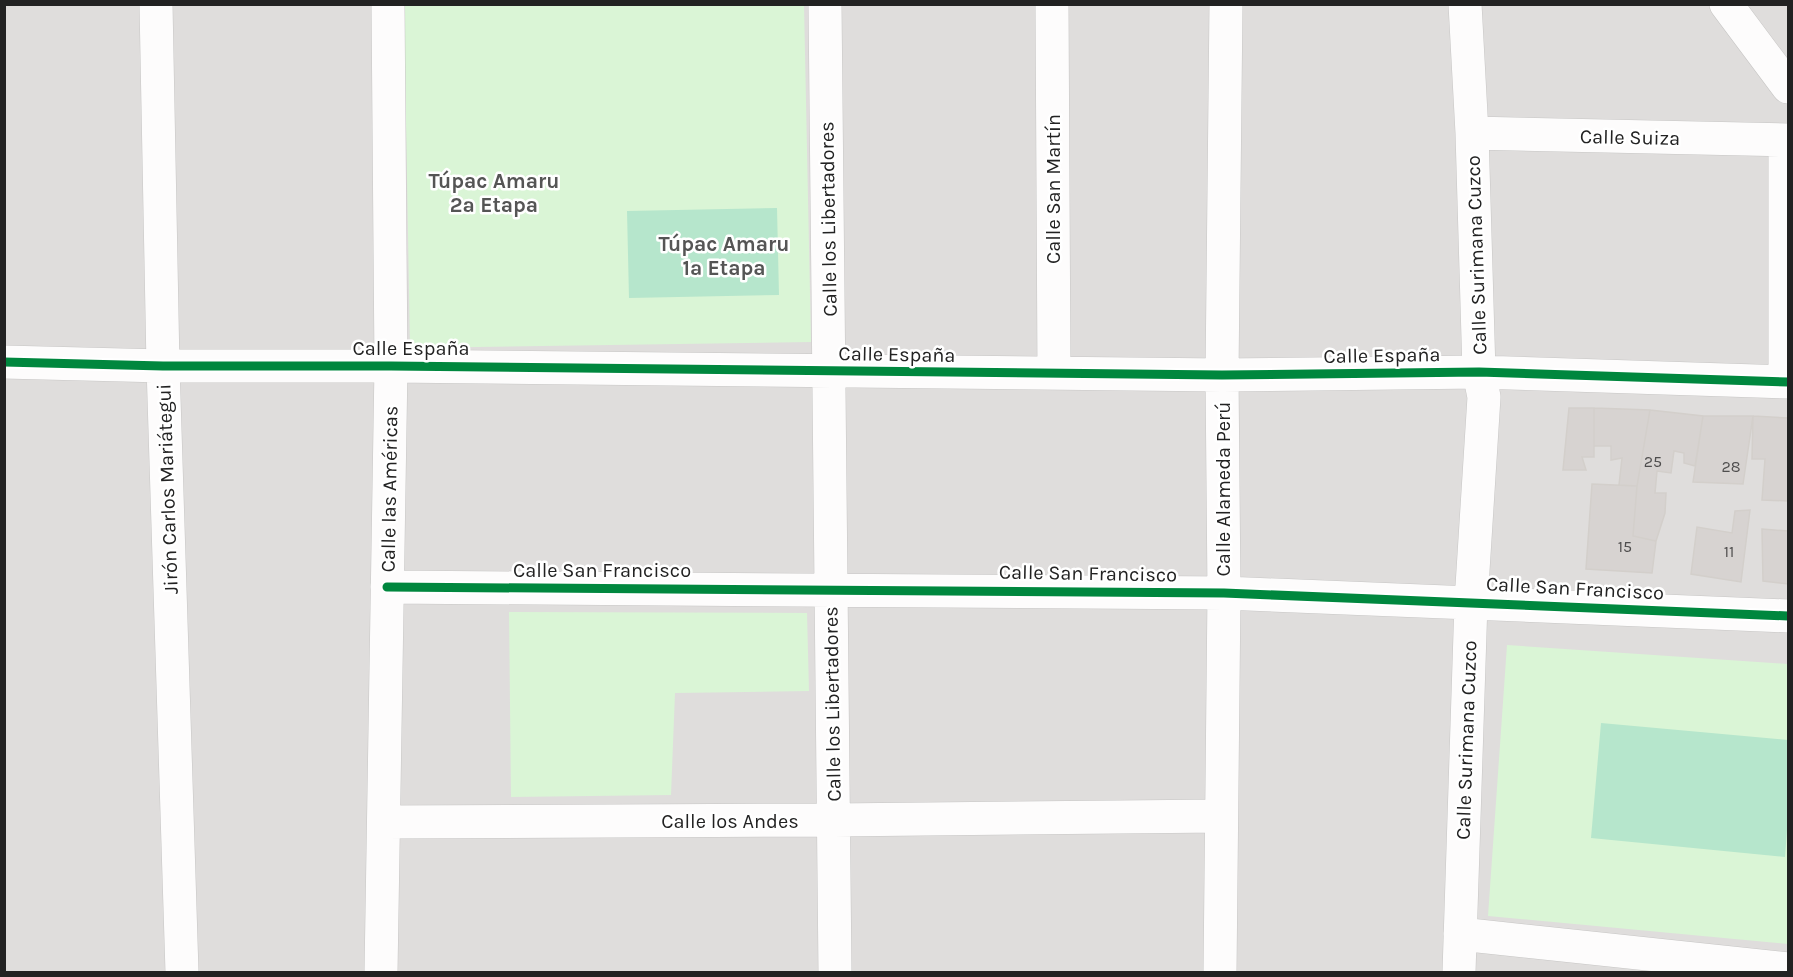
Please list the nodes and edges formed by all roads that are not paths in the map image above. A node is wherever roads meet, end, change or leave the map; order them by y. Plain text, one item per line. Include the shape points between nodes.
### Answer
1 (156, 4) edge
2 (388, 4) edge
3 (825, 4) edge
4 (1052, 4) edge
5 (1226, 4) edge
6 (1465, 4) edge
7 (1726, 4) edge
8 (1788, 87) edge
9 (1472, 134) junction
10 (1787, 140) edge
11 (4, 362) edge
12 (163, 366) junction
13 (391, 366) junction
14 (831, 371) junction
15 (1479, 372) junction
16 (1054, 373) junction
17 (1222, 375) junction
18 (1787, 382) edge
19 (387, 587) junction
20 (831, 589) junction
21 (1224, 592) junction
22 (1471, 602) junction
23 (1788, 616) edge
24 (1221, 816) junction
25 (834, 820) junction
26 (384, 822) junction
27 (1460, 934) junction
28 (1788, 969) edge
29 (182, 972) edge
30 (381, 972) edge
31 (835, 972) edge
32 (1220, 972) edge
33 (1459, 972) edge

1 - 12 street, Jirón Carlos Mariátegui
2 - 13 street, Calle las Américas
3 - 14 street, Calle los Libertadores
4 - 16 street, Calle San Martín
5 - 17 street, Calle Alameda Perú
6 - 9 street, Calle Surimana Cuzco
7 - 8 street
9 - 10 street, Calle Suiza
9 - 15 street, Calle Surimana Cuzco
10 - 18 street
11 - 12 street, Calle España
12 - 13 street, Calle España
12 - 29 street, Jirón Carlos Mariátegui
13 - 14 street, Calle España
13 - 19 street, Calle las Américas
14 - 16 street, Calle España
14 - 20 street, Calle los Libertadores
15 - 17 street, Calle España
15 - 18 street, Calle España
15 - 22 street, Calle Surimana Cuzco via 1485,397
16 - 17 street, Calle España
17 - 21 street, Calle Alameda Perú
19 - 20 street, Calle San Francisco
19 - 26 street, Calle las Américas
20 - 21 street, Calle San Francisco
20 - 25 street, Calle los Libertadores
21 - 22 street, Calle San Francisco
21 - 24 street, Calle Alameda Perú
22 - 23 street, Calle San Francisco
22 - 27 street, Calle Surimana Cuzco
24 - 25 street, Calle los Andes
24 - 32 street, Calle Alameda Perú
25 - 26 street, Calle los Andes
25 - 31 street, Calle los Libertadores
26 - 30 street, Calle las Américas
27 - 28 street
27 - 33 street, Calle Surimana Cuzco

